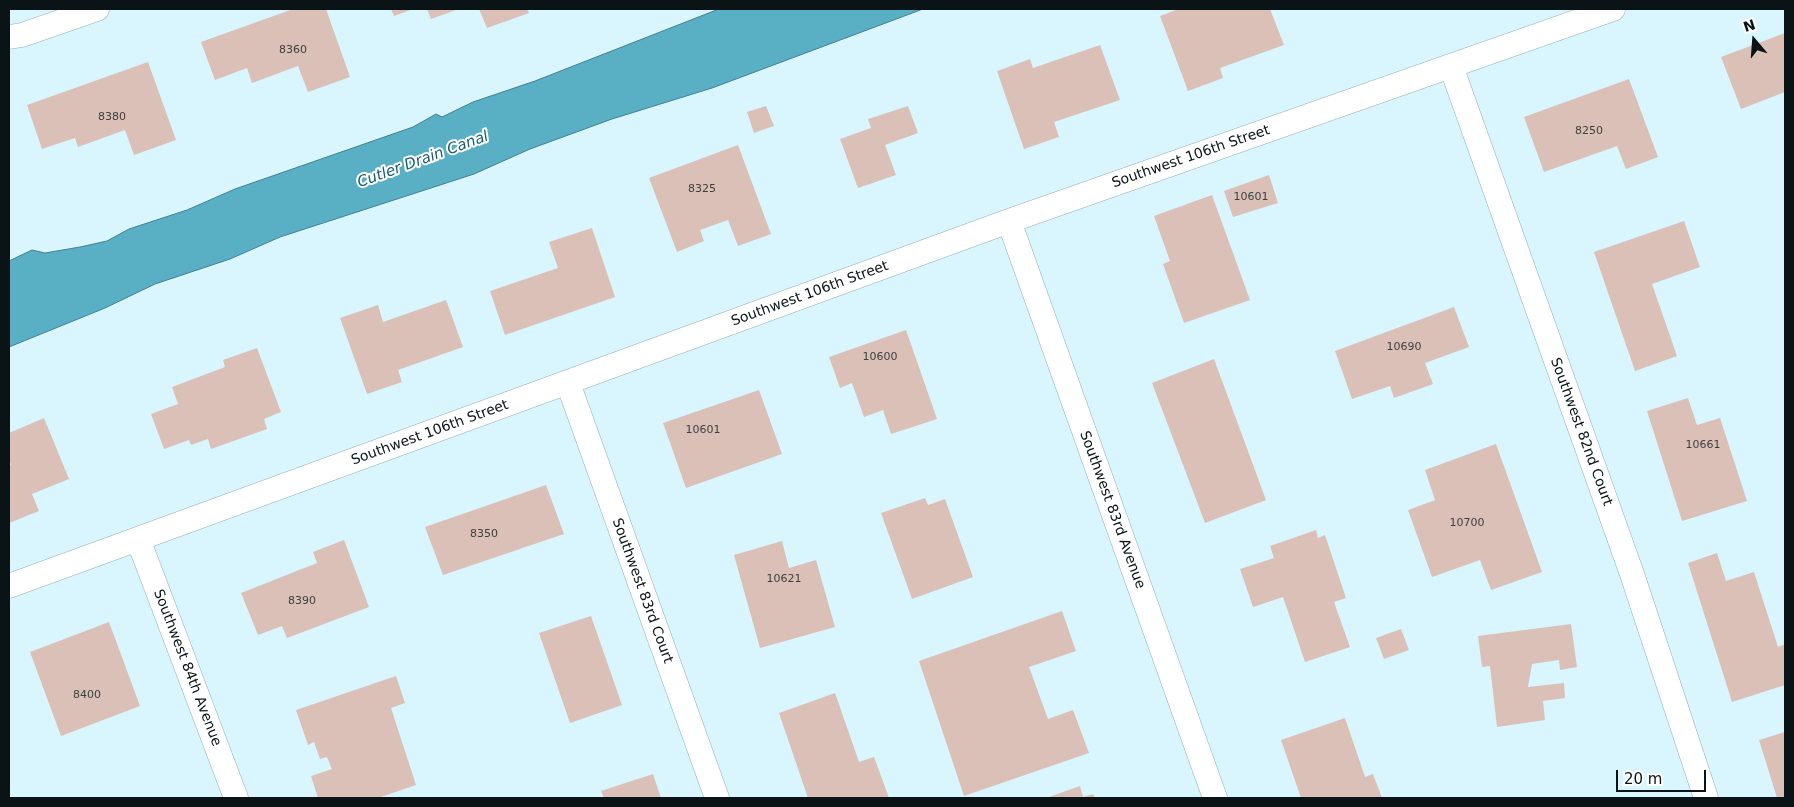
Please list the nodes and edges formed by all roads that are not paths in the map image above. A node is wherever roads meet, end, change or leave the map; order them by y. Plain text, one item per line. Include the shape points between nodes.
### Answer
1 (97, 9) edge
2 (1614, 9) edge
3 (9, 37) edge
4 (1451, 66) junction
5 (1009, 221) junction
6 (568, 383) junction
7 (138, 539) junction
8 (9, 586) edge
9 (236, 798) edge
10 (717, 798) edge
11 (1214, 798) edge
12 (1706, 798) edge

1 - 3 street
2 - 4 street, Southwest 106th Street
4 - 5 street, Southwest 106th Street
4 - 12 street, Southwest 82nd Court via 1628,565
5 - 6 street, Southwest 106th Street
5 - 11 street, Southwest 83rd Avenue
6 - 7 street, Southwest 106th Street
6 - 10 street, Southwest 83rd Court
7 - 8 street, Southwest 106th Street
7 - 9 street, Southwest 84th Avenue

